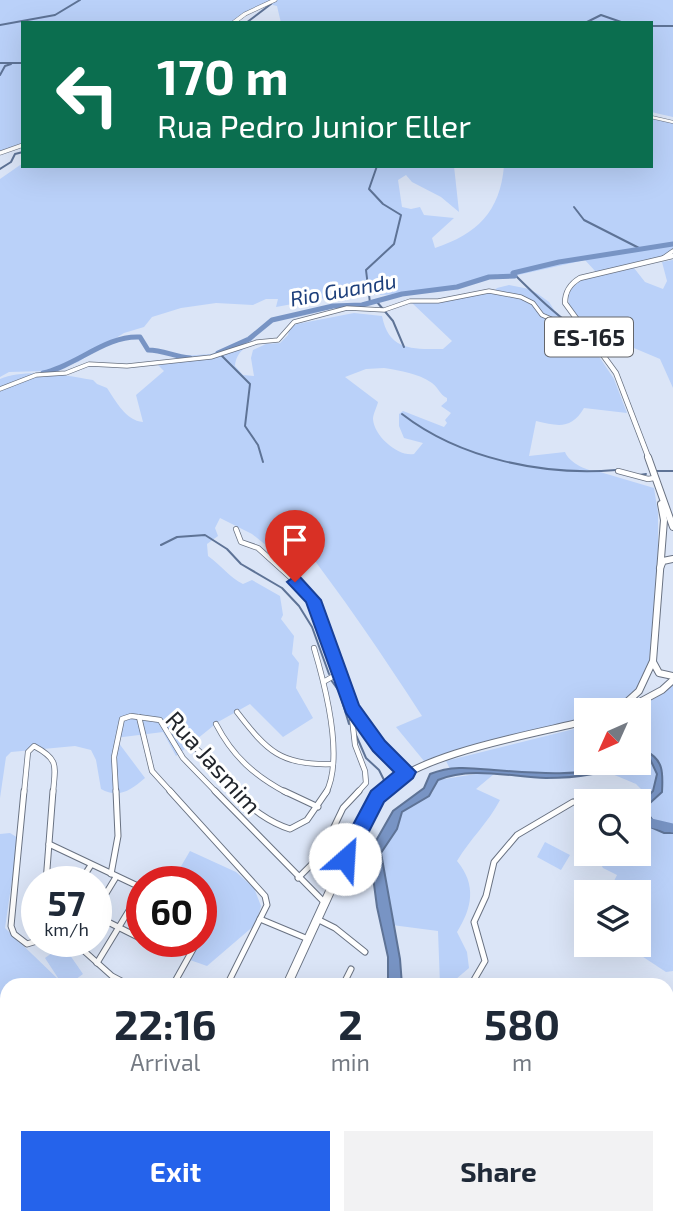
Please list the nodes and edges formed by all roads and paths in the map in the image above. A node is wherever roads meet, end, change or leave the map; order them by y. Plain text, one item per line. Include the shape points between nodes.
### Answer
1 (275, 0) edge
2 (235, 21) edge
3 (653, 117) edge
4 (673, 122) edge
5 (21, 146) edge
6 (0, 153) edge
7 (673, 253) edge
8 (588, 335) junction
9 (0, 389) edge
10 (618, 471) dead end
11 (654, 478) junction
12 (658, 489) junction
13 (673, 527) edge
14 (236, 529) dead end
15 (673, 559) edge
16 (658, 573) junction
17 (314, 648) dead end
18 (653, 661) junction
19 (339, 673) junction
20 (673, 678) edge
21 (324, 682) junction
22 (631, 698) edge
23 (647, 698) edge
24 (352, 708) junction
25 (237, 712) dead end
26 (139, 717) junction
27 (216, 724) dead end
28 (574, 724) edge
29 (191, 744) dead end
30 (333, 764) junction
31 (407, 772) junction
32 (573, 802) dead end
33 (317, 807) junction
34 (49, 844) junction
35 (91, 865) joint
36 (47, 866) edge
37 (114, 876) junction
38 (299, 878) junction
39 (112, 880) edge
40 (126, 882) edge
41 (324, 903) junction
42 (126, 915) edge
43 (260, 919) junction
44 (317, 919) junction
45 (112, 924) edge
46 (119, 927) junction
47 (126, 931) edge
48 (309, 939) junction
49 (21, 941) edge
50 (365, 952) dead end
51 (91, 957) edge
52 (189, 957) edge
53 (97, 963) junction
54 (351, 969) dead end
55 (113, 978) edge
56 (177, 978) edge
57 (230, 978) edge
58 (290, 978) edge
59 (347, 978) edge
60 (475, 978) edge

1 - 2 street
3 - 4 street
5 - 6 street
7 - 8 main road, ES-165 via 570,284 565,303
8 - 9 street via 545,316 525,299 495,291 410,301 385,310 350,308 294,322 278,340 201,359 127,366 95,364 66,373 36,375
8 - 11 main road, ES-165 via 625,392
10 - 11 street
11 - 12 main road, ES-165
12 - 13 main road, ES-165
12 - 16 main road, ES-165 via 664,520
14 - 19 street via 241,542 256,546 313,600
15 - 16 main road via 663,561
16 - 18 main road
17 - 21 street
18 - 20 main road via 659,673
18 - 22 main road
19 - 21 street
19 - 24 street
20 - 23 main road
21 - 30 street
24 - 31 street via 379,746
24 - 38 street via 355,745 366,783 343,808 320,856
25 - 30 street via 287,762
26 - 37 street, Rua Jasmim via 122,719 116,738 118,848
26 - 38 street, Rua Jasmim via 162,721 183,758
26 - 43 street via 152,771 260,888 267,905
27 - 33 street via 228,746 261,780
28 - 31 main road via 465,750
29 - 33 street via 222,771 241,798 275,824 296,828
30 - 33 street via 331,785
31 - 41 main road via 373,803
32 - 60 street via 517,835 494,862 474,922 485,961
34 - 35 street
34 - 36 street
34 - 49 street via 55,760 34,746 28,752 11,920
35 - 37 street
37 - 39 street
37 - 40 street
38 - 41 street, Rua Jasmim
41 - 44 main road
42 - 46 street
43 - 48 street
43 - 57 street
44 - 48 main road
44 - 50 street
45 - 46 street
46 - 47 street
46 - 53 street
48 - 58 main road
51 - 53 street
52 - 56 street
53 - 55 street
54 - 59 street

